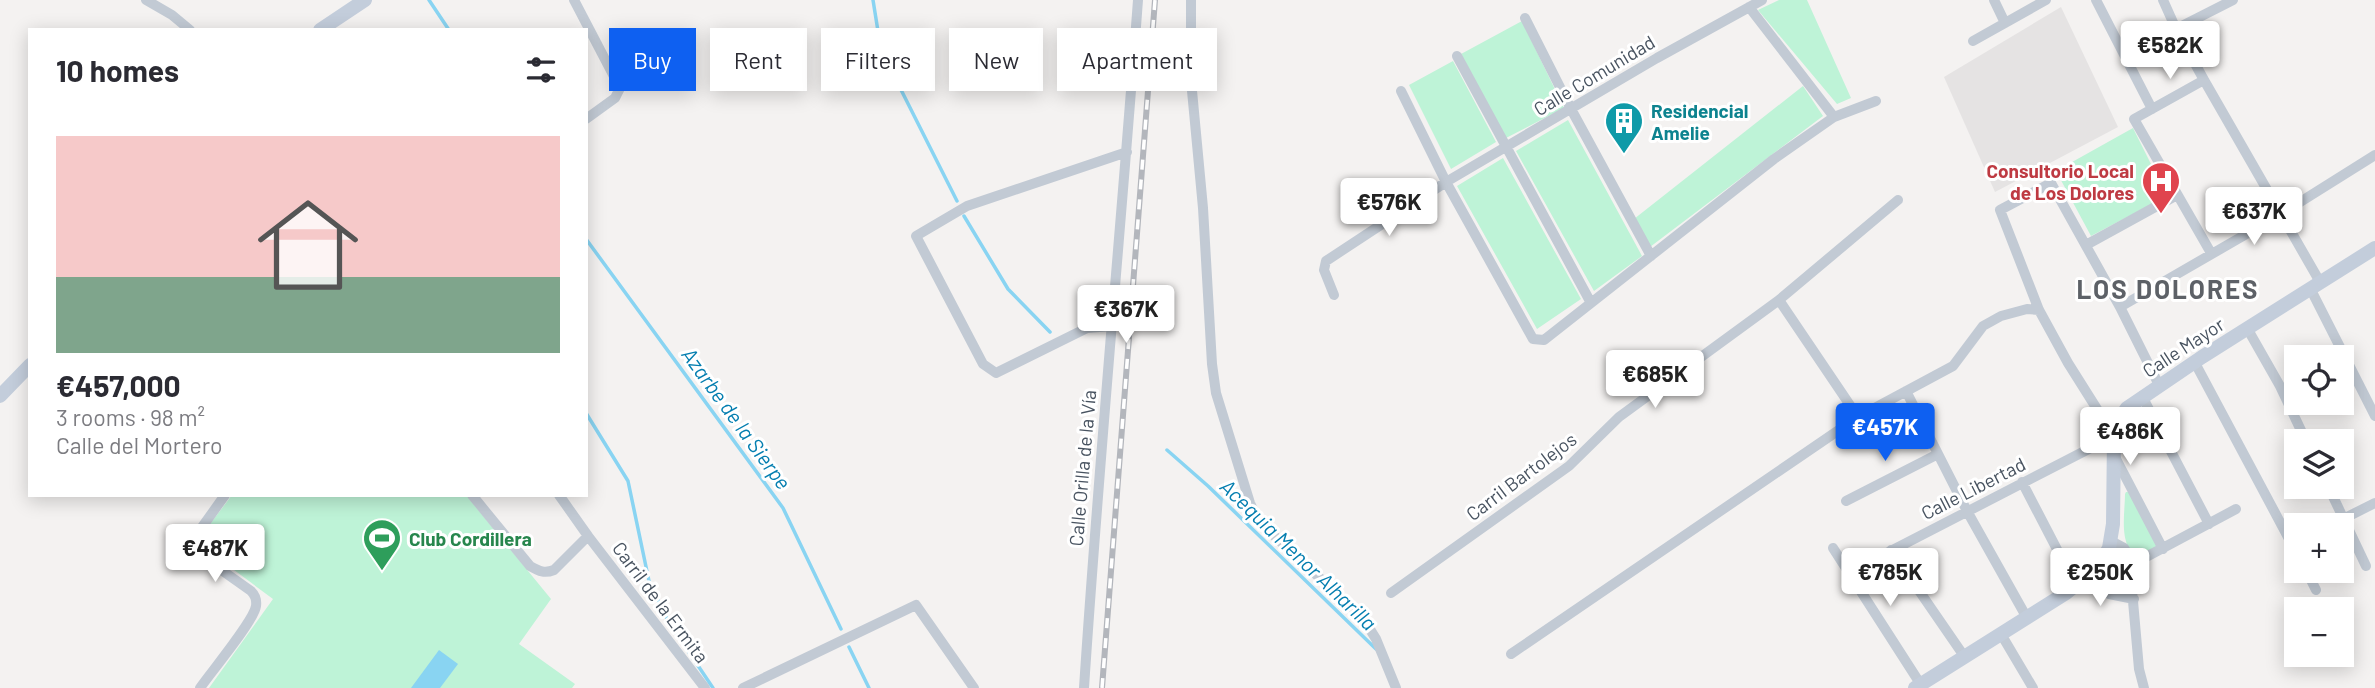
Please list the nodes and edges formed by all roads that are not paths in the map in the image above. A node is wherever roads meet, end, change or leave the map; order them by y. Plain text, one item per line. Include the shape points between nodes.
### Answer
1 (146, 0) edge
2 (365, 0) edge
3 (574, 0) edge
4 (1139, 0) edge
5 (1191, 0) edge
6 (1762, 0) edge
7 (1994, 0) edge
8 (2046, 0) edge
9 (2096, 0) edge
10 (2163, 0) edge
11 (2233, 0) edge
12 (1749, 7) junction
13 (1525, 18) dead end
14 (2005, 23) junction
15 (188, 28) edge
16 (323, 28) edge
17 (2176, 29) junction
18 (1973, 41) dead end
19 (1457, 56) dead end
20 (2204, 80) junction
21 (1401, 92) dead end
22 (1876, 101) dead end
23 (1570, 109) junction
24 (2152, 109) junction
25 (1834, 117) junction
26 (588, 118) edge
27 (1506, 148) junction
28 (1127, 152) junction
29 (2375, 155) edge
30 (1446, 182) junction
31 (2177, 195) junction
32 (1898, 200) dead end
33 (2281, 214) junction
34 (2086, 245) junction
35 (2375, 248) edge
36 (2211, 253) junction
37 (1651, 256) junction
38 (2315, 285) junction
39 (1334, 295) dead end
40 (1779, 300) junction
41 (1591, 303) junction
42 (2120, 307) junction
43 (2039, 310) junction
44 (1112, 326) junction
45 (2247, 328) junction
46 (2194, 361) junction
47 (28, 367) edge
48 (2160, 385) junction
49 (1906, 391) junction
50 (0, 396) edge
51 (2142, 396) junction
52 (2375, 416) edge
53 (1858, 418) junction
54 (2300, 429) edge
55 (2114, 436) junction
56 (1938, 454) junction
57 (2113, 454) junction
58 (2022, 482) junction
59 (224, 497) edge
60 (474, 497) edge
61 (560, 497) edge
62 (1846, 501) dead end
63 (2375, 503) edge
64 (2236, 509) dead end
65 (1967, 511) junction
66 (2354, 514) edge
67 (2209, 524) junction
68 (2284, 530) edge
69 (588, 536) junction
70 (2111, 541) junction
71 (2354, 541) edge
72 (1833, 548) dead end
73 (2163, 548) junction
74 (1891, 550) junction
75 (2131, 565) junction
76 (2366, 566) dead end
77 (2093, 572) junction
78 (1848, 573) junction
79 (2312, 583) edge
80 (2076, 586) junction
81 (2316, 590) dead end
82 (1391, 593) dead end
83 (2134, 599) junction
84 (2027, 618) junction
85 (2001, 634) junction
86 (1511, 654) dead end
87 (1964, 656) junction
88 (1919, 687) edge
89 (200, 688) edge
90 (705, 688) edge
91 (743, 688) edge
92 (974, 688) edge
93 (1084, 688) edge
94 (1396, 688) edge
95 (2033, 688) edge
96 (2144, 688) edge

1 - 15 street
2 - 16 main road
3 - 26 street via 620,88 615,98
4 - 28 street, Calle Orilla de la Vía
5 - 94 street via 1191,80 1212,364 1244,487 1257,518 1363,618
6 - 12 street, Calle Comunidad
7 - 14 street
8 - 14 street
9 - 24 street
10 - 17 street
11 - 17 street
12 - 23 street, Calle Comunidad
12 - 25 street
13 - 23 street
14 - 18 street
17 - 20 street
19 - 27 street
20 - 24 street
20 - 33 street
21 - 30 street
22 - 25 street
23 - 27 street, Calle Comunidad
23 - 37 street
24 - 31 street via 2134,120
25 - 37 street
27 - 30 street, Calle Comunidad
27 - 41 street
28 - 44 street, Calle Orilla de la Vía
28 - 44 street via 967,206 916,236 983,365 996,373 1087,328
29 - 33 street
30 - 39 street, Calle Comunidad via 1326,261 1324,270
30 - 41 street via 1533,339 1544,341
31 - 34 street
31 - 36 street
32 - 40 street, Carril Bartolejos
33 - 36 street
33 - 38 street
34 - 42 street
34 - 43 street via 2051,183 2000,210
35 - 38 main road, Calle Mayor
36 - 42 street
37 - 41 street
38 - 45 main road, Calle Mayor
38 - 52 street
40 - 53 street
40 - 82 street, Carril Bartolejos via 1619,417 1569,466
42 - 48 street
43 - 49 street via 2001,316 1983,326 1953,366
43 - 55 street
44 - 93 street, Calle Orilla de la Vía
45 - 46 main road, Calle Mayor
45 - 54 street
46 - 48 main road, Calle Mayor
46 - 68 street
47 - 50 main road
48 - 51 main road, Calle Mayor
49 - 53 street
49 - 56 street
51 - 55 main road, Calle Mayor via 2122,414
51 - 67 street
53 - 86 street
55 - 57 main road, Calle Mayor
55 - 58 street, Calle Libertad
56 - 62 street
56 - 65 street
57 - 70 main road, Calle Mayor
57 - 73 street
58 - 65 street, Calle Libertad
58 - 80 street
59 - 89 street via 195,537 196,552 251,591 256,607
60 - 69 street, Carril de la Ermita via 539,572 554,570
61 - 69 street
63 - 66 street
64 - 67 street
65 - 74 street, Calle Libertad
65 - 84 street
67 - 73 street
69 - 90 street, Carril de la Ermita
70 - 75 street via 2124,548
70 - 77 main road, Calle Mayor
71 - 76 street
72 - 78 street
73 - 75 street
74 - 78 street, Calle Libertad
74 - 87 street
75 - 83 street
77 - 80 main road, Calle Mayor
77 - 83 street via 2109,594
78 - 88 street
79 - 81 street
80 - 84 main road, Calle Mayor
83 - 96 street
84 - 85 main road, Calle Mayor
85 - 87 main road, Calle Mayor
85 - 95 street
87 - 88 main road, Calle Mayor
91 - 92 street via 916,605

